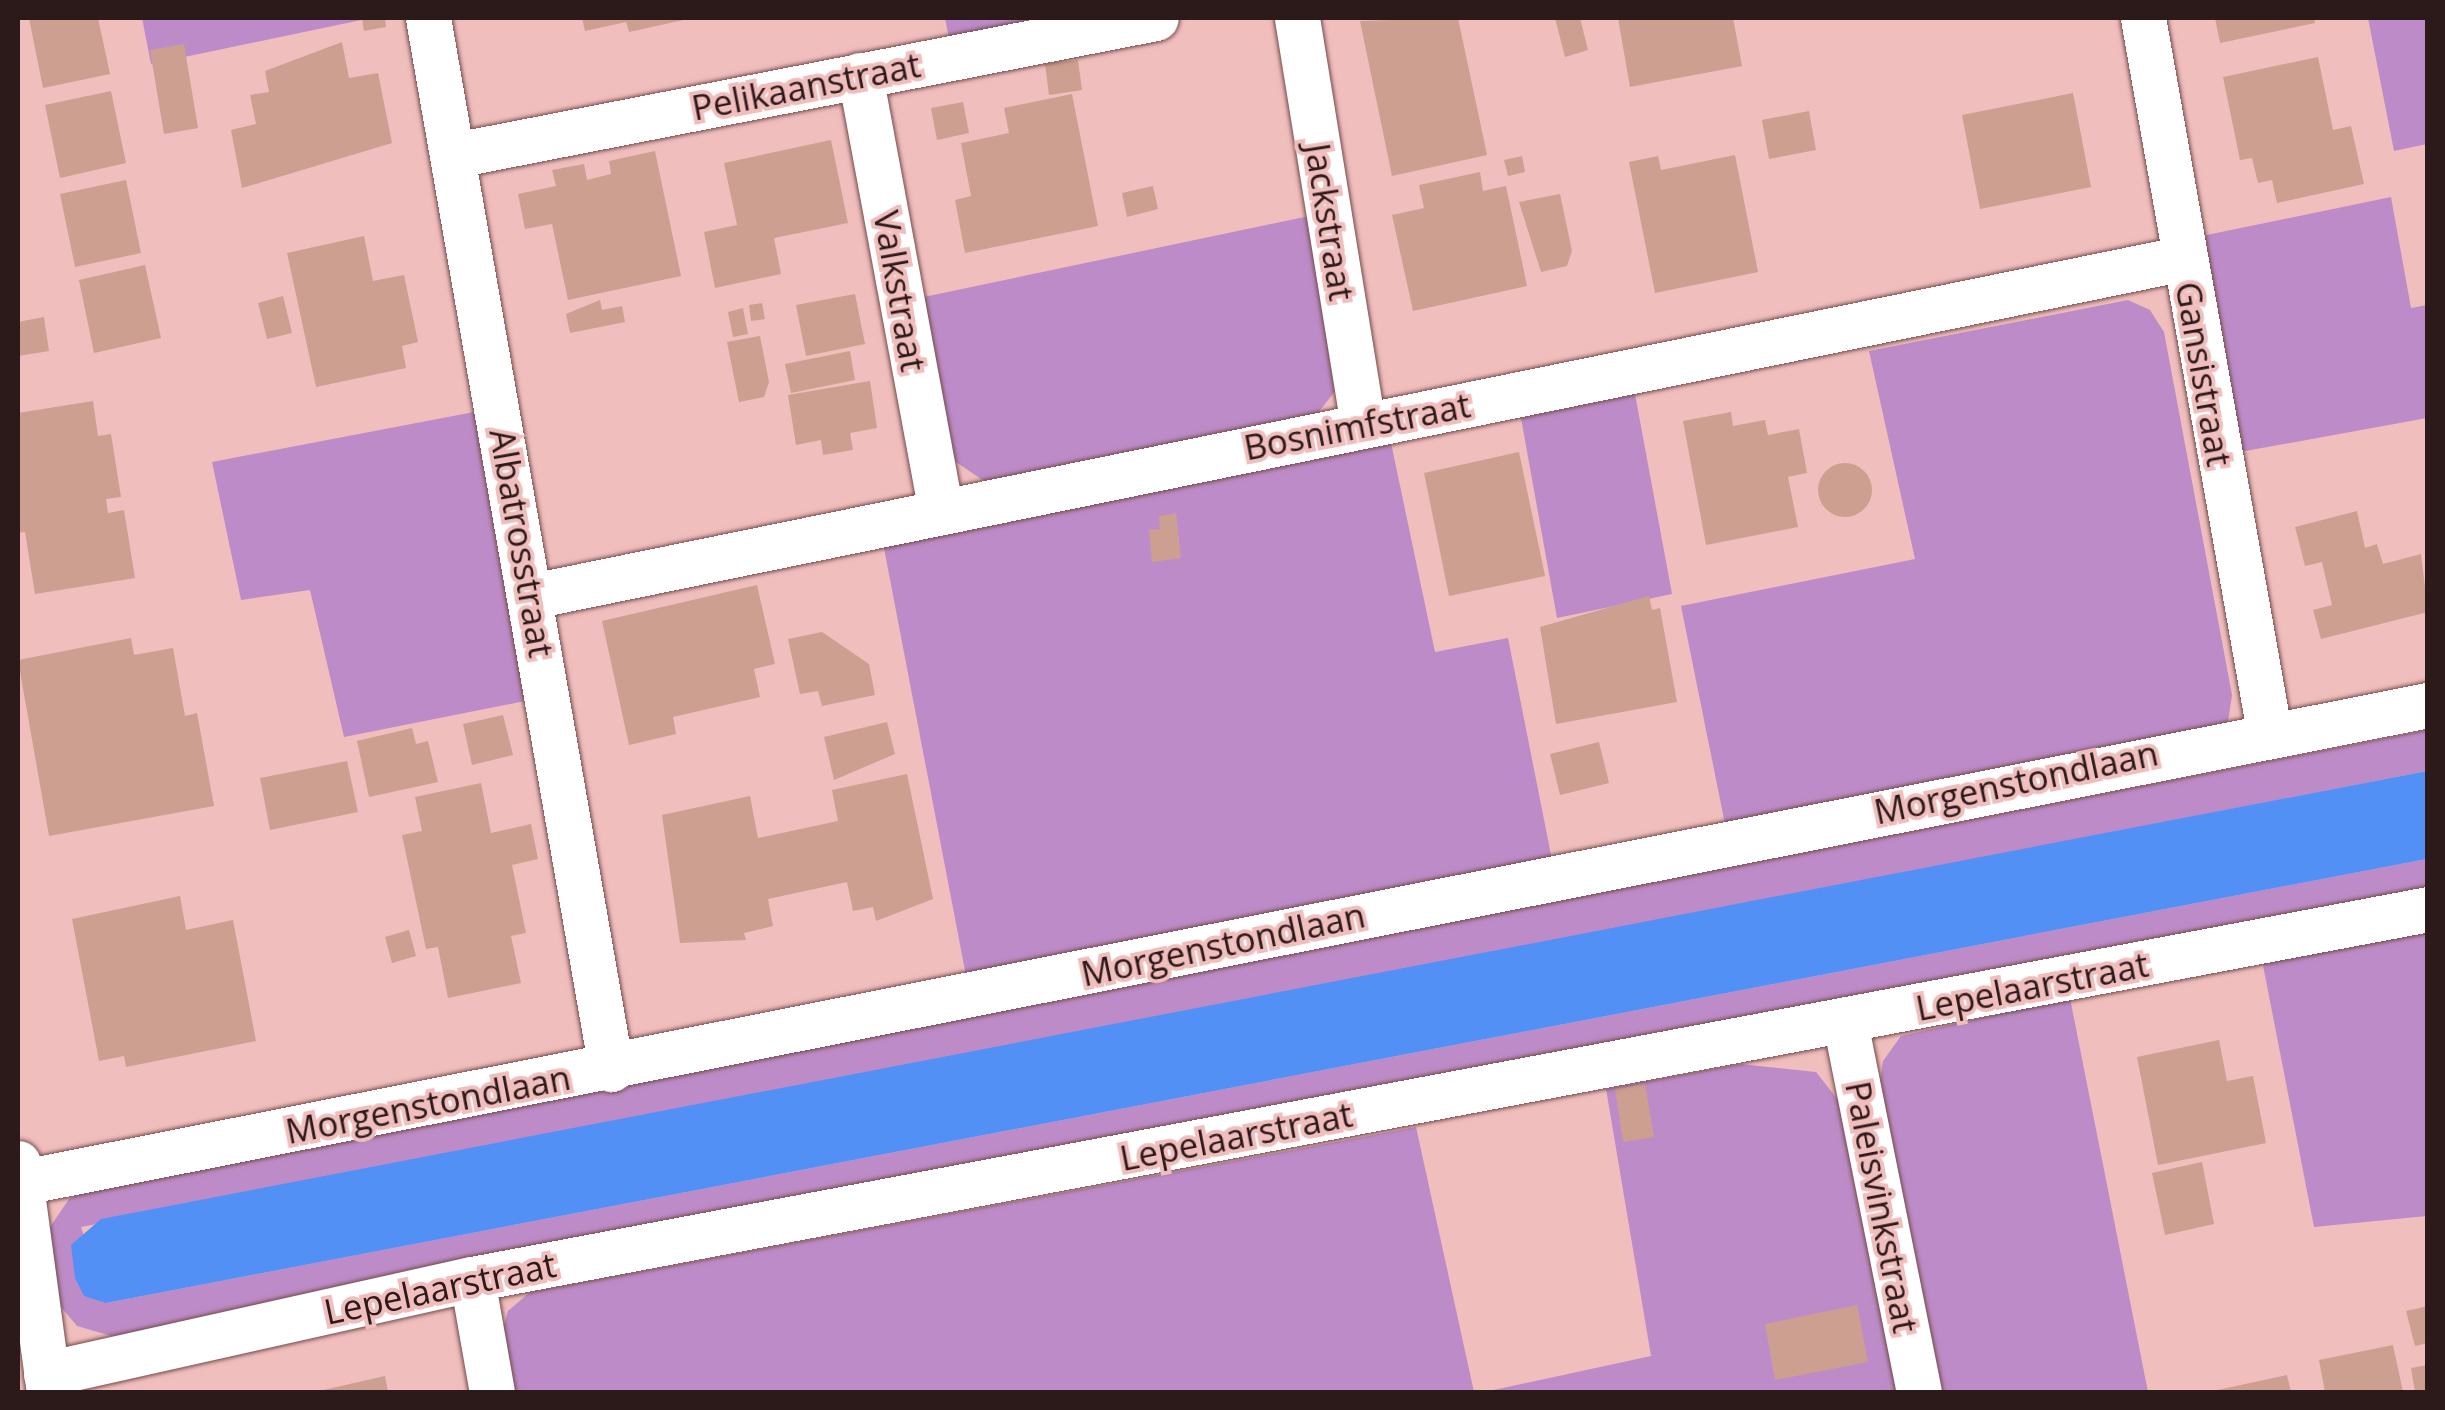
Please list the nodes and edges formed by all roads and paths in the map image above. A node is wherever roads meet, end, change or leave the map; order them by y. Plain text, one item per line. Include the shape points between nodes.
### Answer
1 (428, 18) edge
2 (1156, 18) edge
3 (1297, 18) edge
4 (2143, 18) edge
5 (860, 75) junction
6 (455, 155) junction
7 (2184, 258) junction
8 (1363, 426) junction
9 (940, 508) junction
10 (532, 596) junction
11 (2428, 705) edge
12 (2268, 730) junction
13 (2428, 909) edge
14 (1845, 1022) junction
15 (610, 1069) junction
16 (19, 1176) edge
17 (472, 1279) junction
18 (48, 1384) edge
19 (492, 1392) edge
20 (1919, 1392) edge

1 - 6 street, Albatrosstraat
2 - 5 street, Pelikaanstraat
3 - 8 street, Jackstraat
4 - 7 street, Gansistraat
5 - 6 street, Pelikaanstraat
5 - 9 street, Valkstraat
6 - 10 street, Albatrosstraat
7 - 8 street, Bosnimfstraat
7 - 12 street, Gansistraat
8 - 9 street, Bosnimfstraat
9 - 10 street, Bosnimfstraat
10 - 15 street, Albatrosstraat
11 - 12 street, Morgenstondlaan
12 - 15 street, Morgenstondlaan
13 - 14 street, Lepelaarstraat
14 - 17 street, Lepelaarstraat
14 - 20 street, Paleisvinkstraat
15 - 16 street, Morgenstondlaan
16 - 18 street
17 - 18 street, Lepelaarstraat
17 - 19 street

